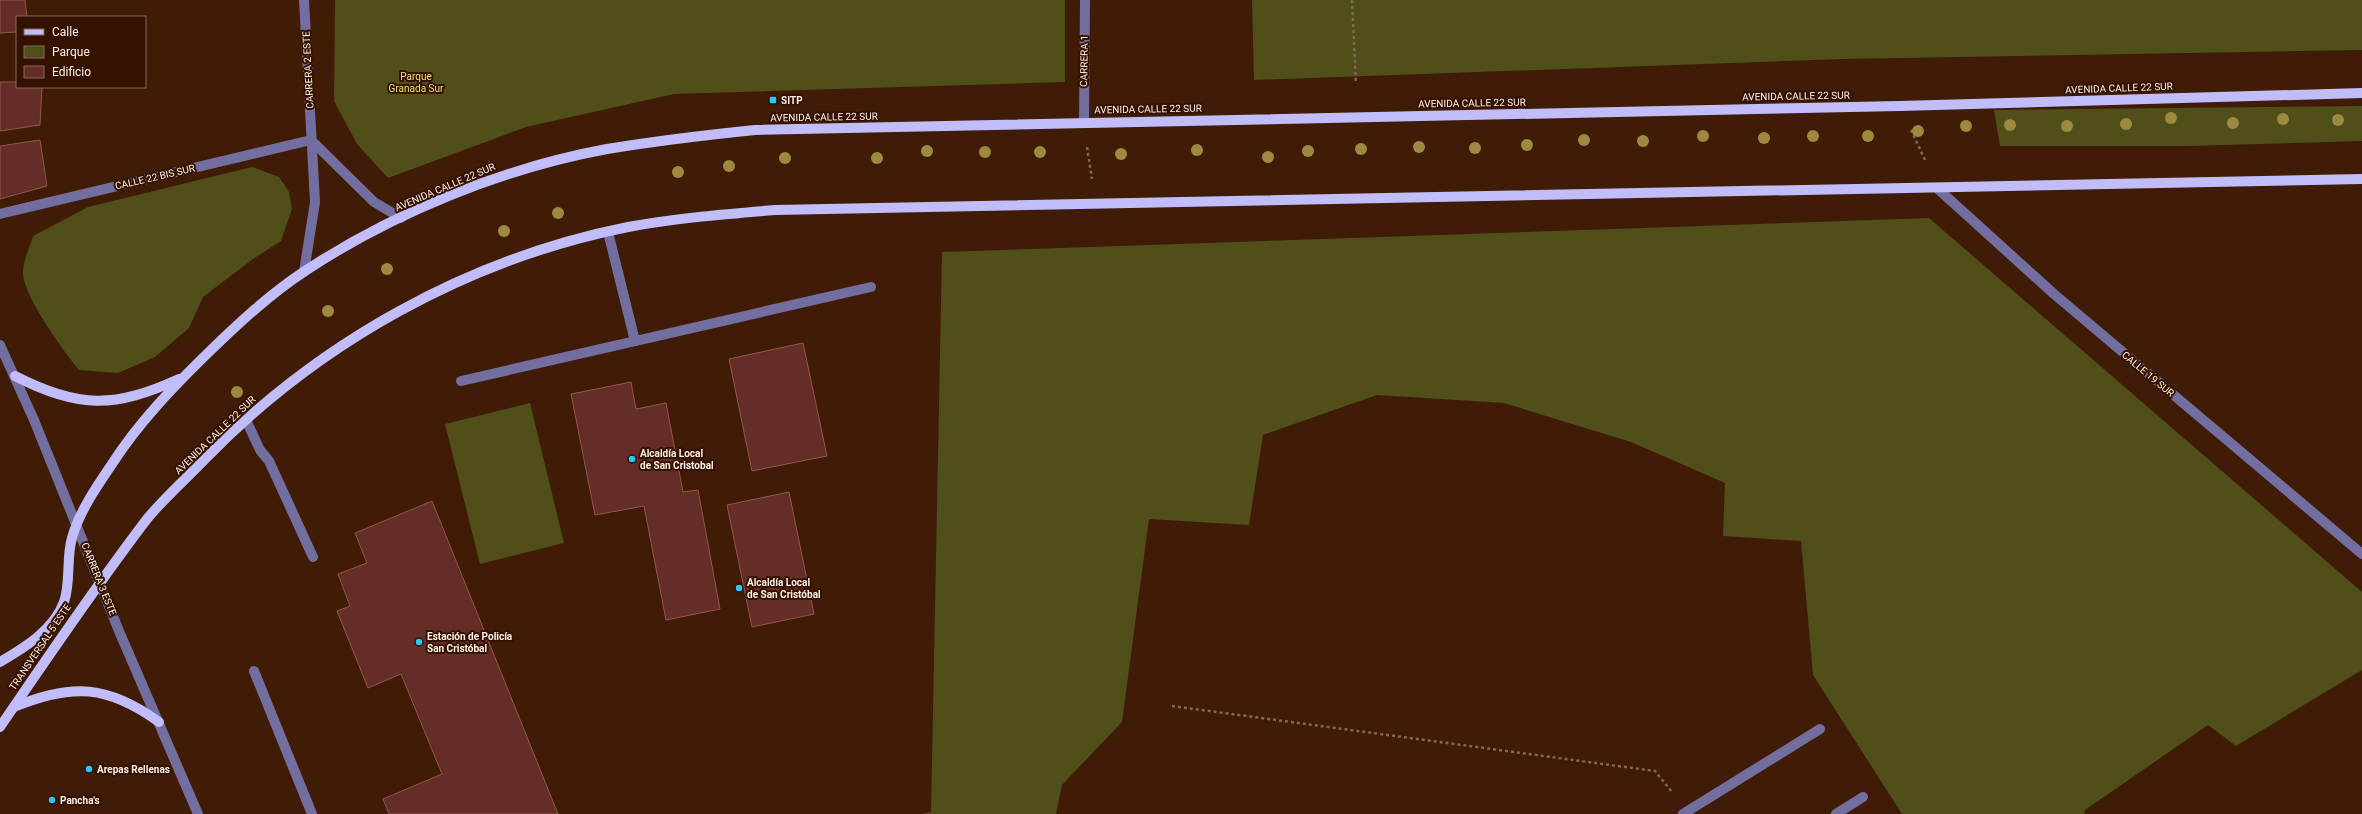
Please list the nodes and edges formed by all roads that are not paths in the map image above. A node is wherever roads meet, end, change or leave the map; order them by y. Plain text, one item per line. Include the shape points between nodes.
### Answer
1 (304, 0) edge
2 (1085, 0) edge
3 (2362, 92) edge
4 (1084, 123) junction
5 (311, 140) junction
6 (2362, 179) edge
7 (1938, 189) junction
8 (0, 214) edge
9 (401, 218) junction
10 (608, 232) junction
11 (304, 272) junction
12 (871, 287) dead end
13 (635, 341) junction
14 (0, 345) edge
15 (15, 376) junction
16 (183, 377) junction
17 (461, 381) dead end
18 (246, 420) junction
19 (76, 524) junction
20 (2362, 554) edge
21 (313, 557) dead end
22 (100, 581) junction
23 (0, 662) edge
24 (254, 671) dead end
25 (14, 707) junction
26 (159, 722) junction
27 (0, 727) edge
28 (1820, 729) dead end
29 (1863, 797) dead end
30 (1685, 812) edge
31 (198, 814) edge
32 (312, 814) edge
33 (1836, 814) edge

1 - 5 street, CARRERA 2 ESTE
2 - 4 street, CARRERA 1
3 - 4 main road, AVENIDA CALLE 22 SUR via 1900,106
4 - 9 main road, AVENIDA CALLE 22 SUR via 755,130 688,137 605,150 535,166 491,179
5 - 8 street, CALLE 22 BIS SUR
5 - 9 street via 374,202
5 - 11 street, CARRERA 2 ESTE via 315,202
6 - 7 main road, AVENIDA CALLE 22 SUR
7 - 10 main road, AVENIDA CALLE 22 SUR via 774,210 702,216
7 - 20 street, CALLE 19 SUR via 2054,294
9 - 11 main road, AVENIDA CALLE 22 SUR
10 - 13 street
10 - 18 main road, AVENIDA CALLE 22 SUR via 505,262 441,288 341,346
11 - 16 main road, AVENIDA CALLE 22 SUR via 264,302
12 - 13 street
13 - 17 street
14 - 15 street, CARRERA 3 ESTE
15 - 16 main road via 60,397 81,401 114,401 154,390
15 - 19 street, CARRERA 3 ESTE
16 - 19 main road, AVENIDA CALLE 22 SUR via 150,413 113,462
18 - 21 street via 260,450 269,461
18 - 22 main road, AVENIDA CALLE 22 SUR via 147,520
19 - 22 street, CARRERA 3 ESTE
19 - 23 main road, TRANSVERSAL 5 ESTE via 69,555 64,602 58,614 28,645
22 - 25 main road, TRANSVERSAL 5 ESTE
22 - 26 street, CARRERA 3 ESTE
24 - 32 street
25 - 26 main road via 58,692 89,691 113,696 136,705
25 - 27 main road, TRANSVERSAL 5 ESTE
26 - 31 street, CARRERA 3 ESTE
28 - 30 street
29 - 33 street

